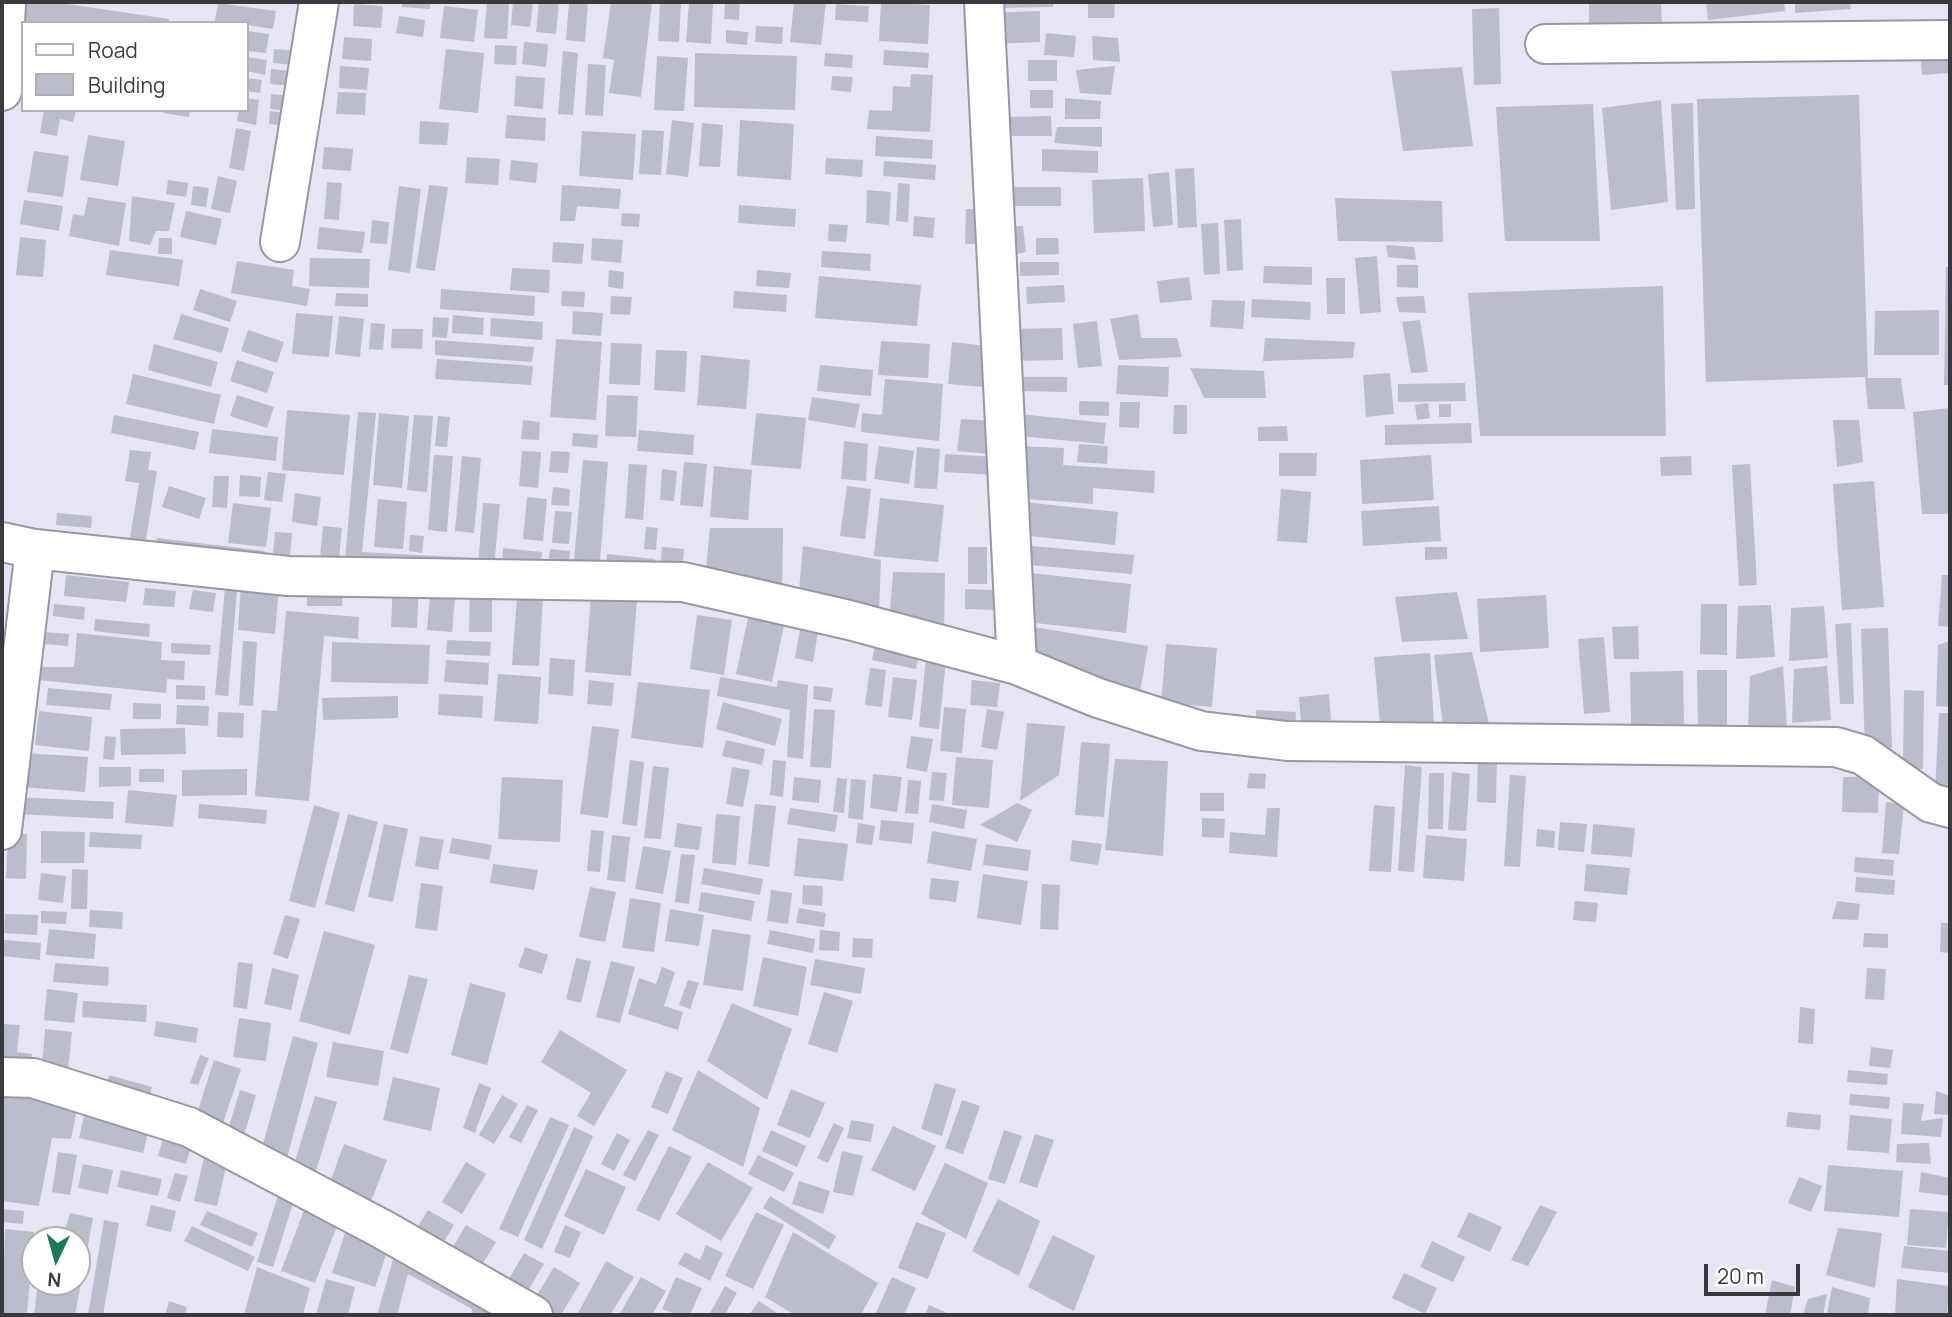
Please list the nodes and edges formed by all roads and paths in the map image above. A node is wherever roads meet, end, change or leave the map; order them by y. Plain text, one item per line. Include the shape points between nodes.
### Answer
1 (6, 2) edge
2 (319, 2) edge
3 (984, 2) edge
4 (1950, 40) edge
5 (1545, 44) dead end
6 (2, 91) edge
7 (280, 242) dead end
8 (18, 545) edge
9 (1017, 665) junction
10 (1950, 808) edge
11 (2, 830) edge
12 (2, 1077) edge
13 (533, 1315) edge

1 - 6 street
2 - 7 street
3 - 9 street
4 - 5 street
8 - 9 street via 288,576 683,582
8 - 11 street
9 - 10 street via 1098,698 1201,731 1287,741 1836,747 1863,755 1931,803
12 - 13 street via 33,1079 189,1127

